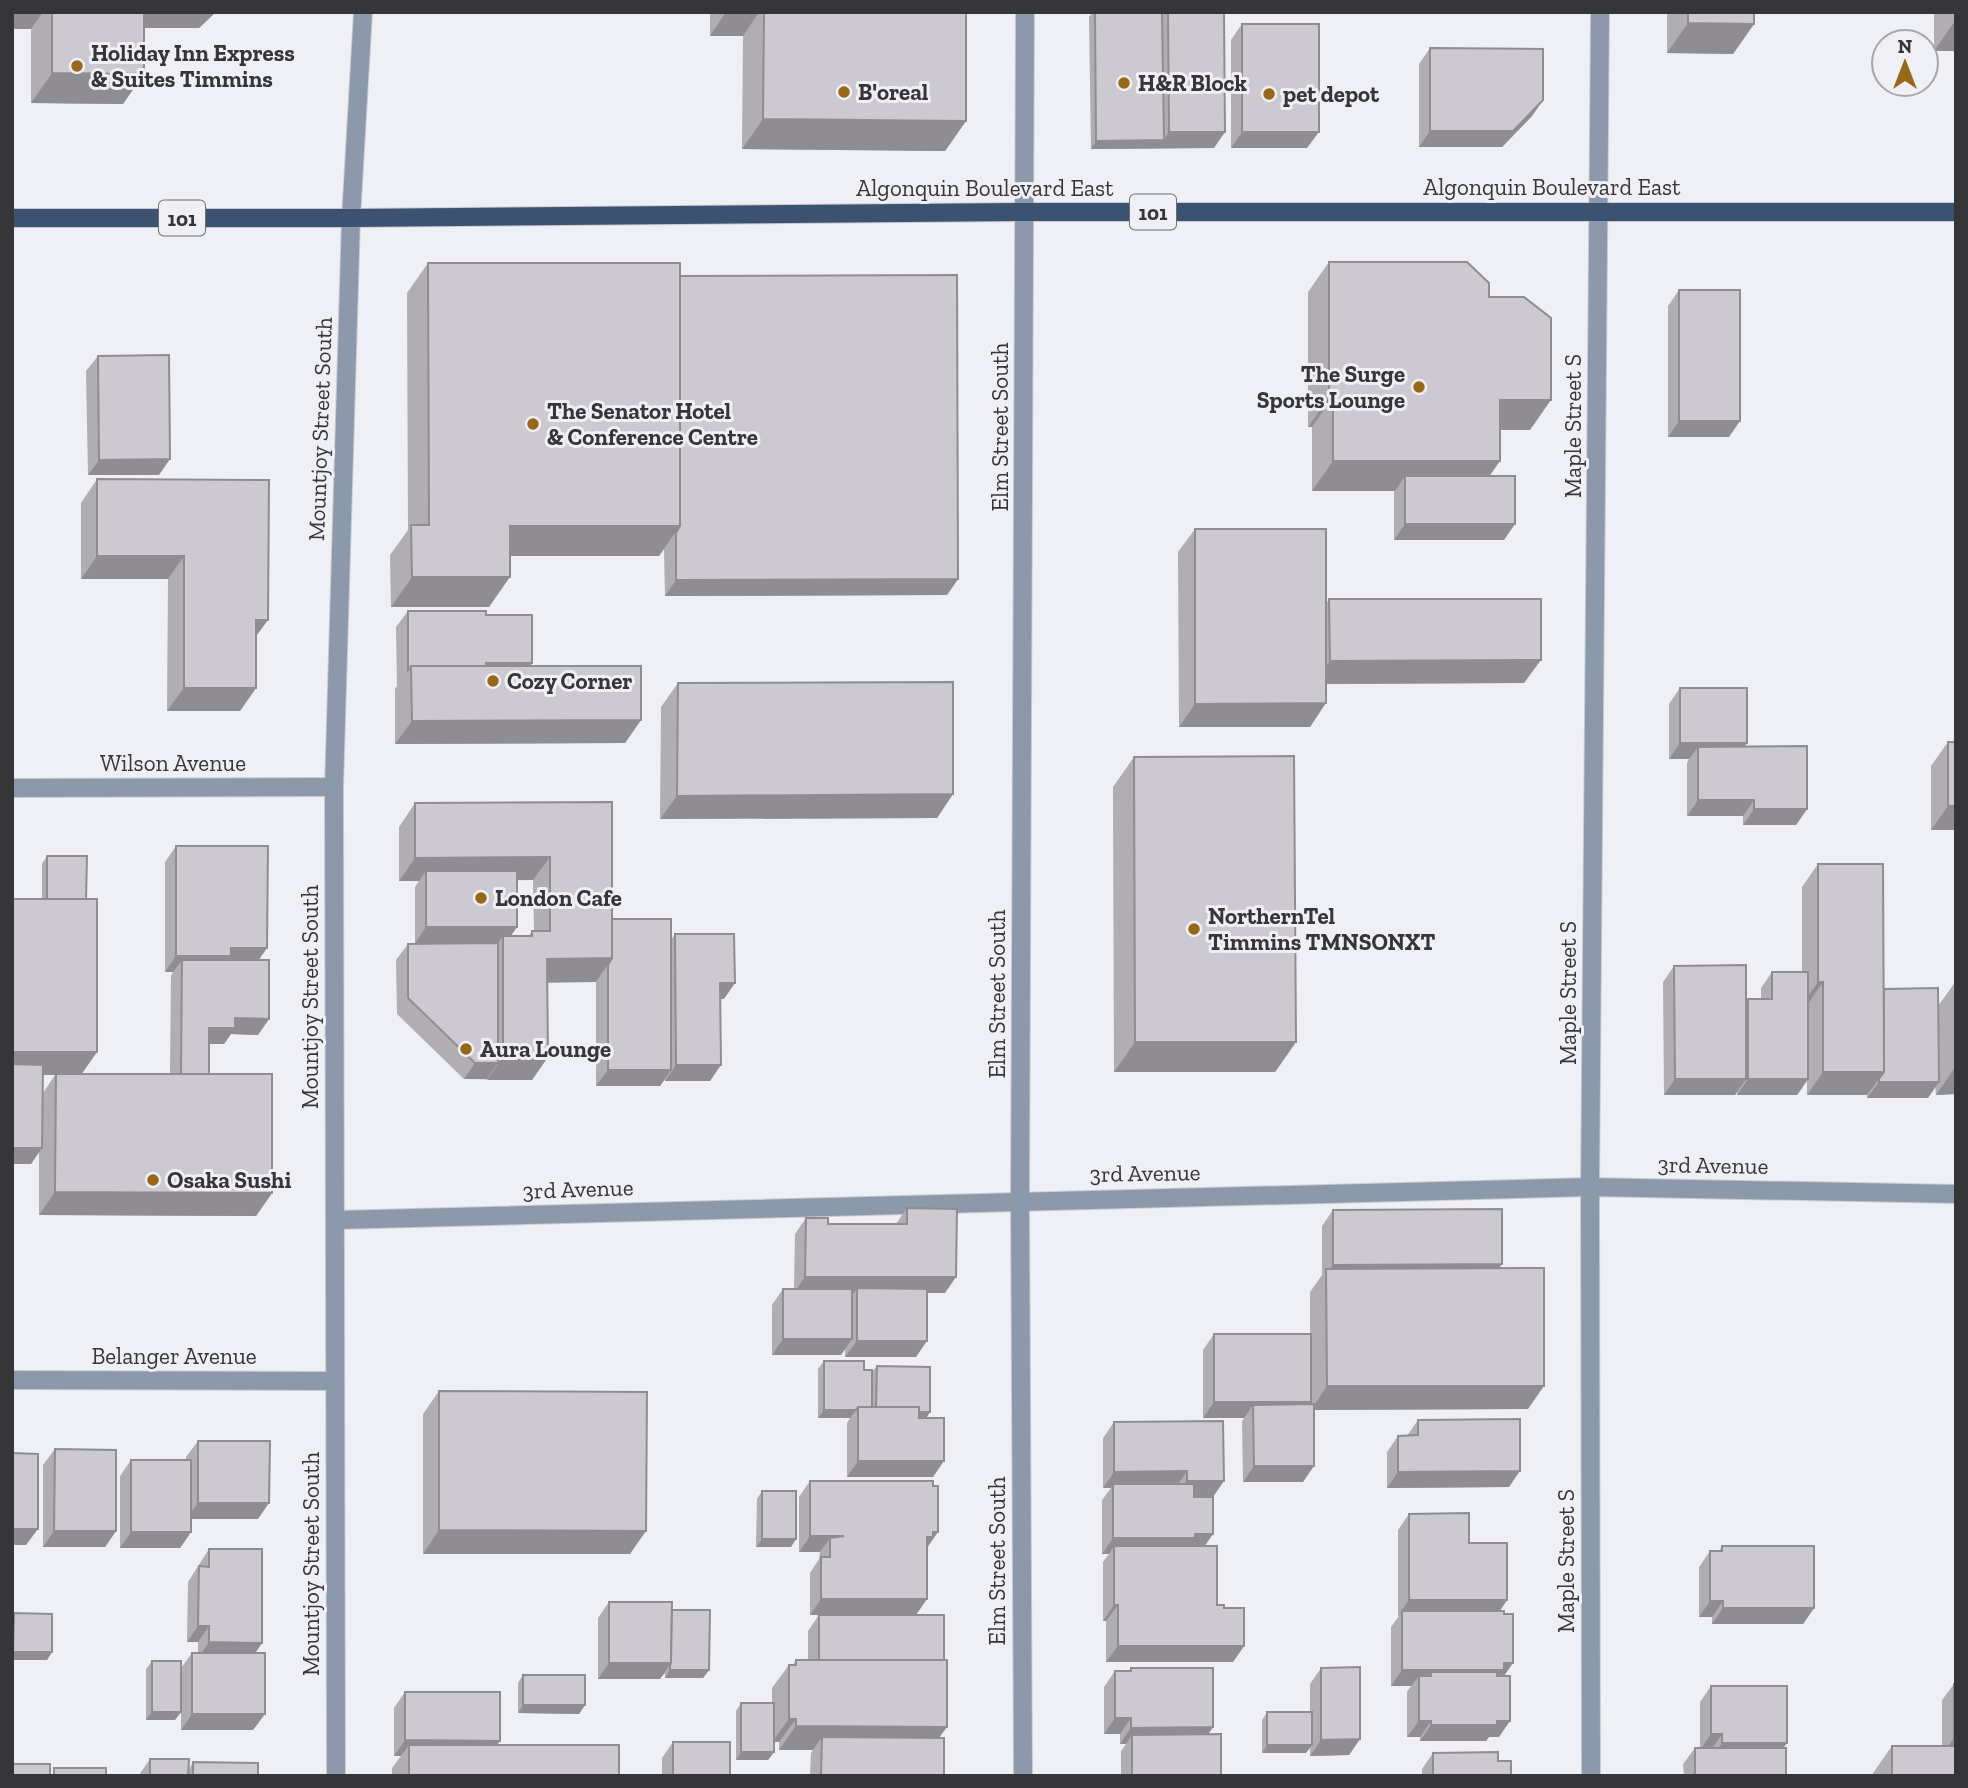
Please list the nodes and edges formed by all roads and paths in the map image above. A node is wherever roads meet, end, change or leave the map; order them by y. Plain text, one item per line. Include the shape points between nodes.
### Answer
1 (363, 12) edge
2 (1025, 12) edge
3 (1600, 12) edge
4 (1025, 212) junction
5 (1599, 212) junction
6 (1956, 212) edge
7 (12, 218) edge
8 (351, 218) junction
9 (334, 787) junction
10 (12, 788) edge
11 (1590, 1187) junction
12 (1956, 1194) edge
13 (1020, 1201) junction
14 (336, 1220) junction
15 (12, 1380) edge
16 (335, 1381) junction
17 (336, 1776) edge
18 (1023, 1776) edge
19 (1591, 1776) edge

1 - 8 street, Mountjoy Street South
2 - 4 street, Elm Street South
3 - 5 street, Maple Street S
4 - 5 main road, Algonquin Boulevard East / 101
4 - 8 main road, Algonquin Boulevard East / 101
4 - 13 street, Elm Street South
5 - 6 main road, Algonquin Boulevard East / 101
5 - 11 street, Maple Street S
7 - 8 main road, 101
8 - 9 street, Mountjoy Street South
9 - 10 street, Wilson Avenue
9 - 14 street, Mountjoy Street South
11 - 12 street, 3rd Avenue
11 - 13 street, 3rd Avenue
11 - 19 street, Maple Street S
13 - 14 street, 3rd Avenue
13 - 18 street, Elm Street South
14 - 16 street, Mountjoy Street South
15 - 16 street, Belanger Avenue
16 - 17 street, Mountjoy Street South

